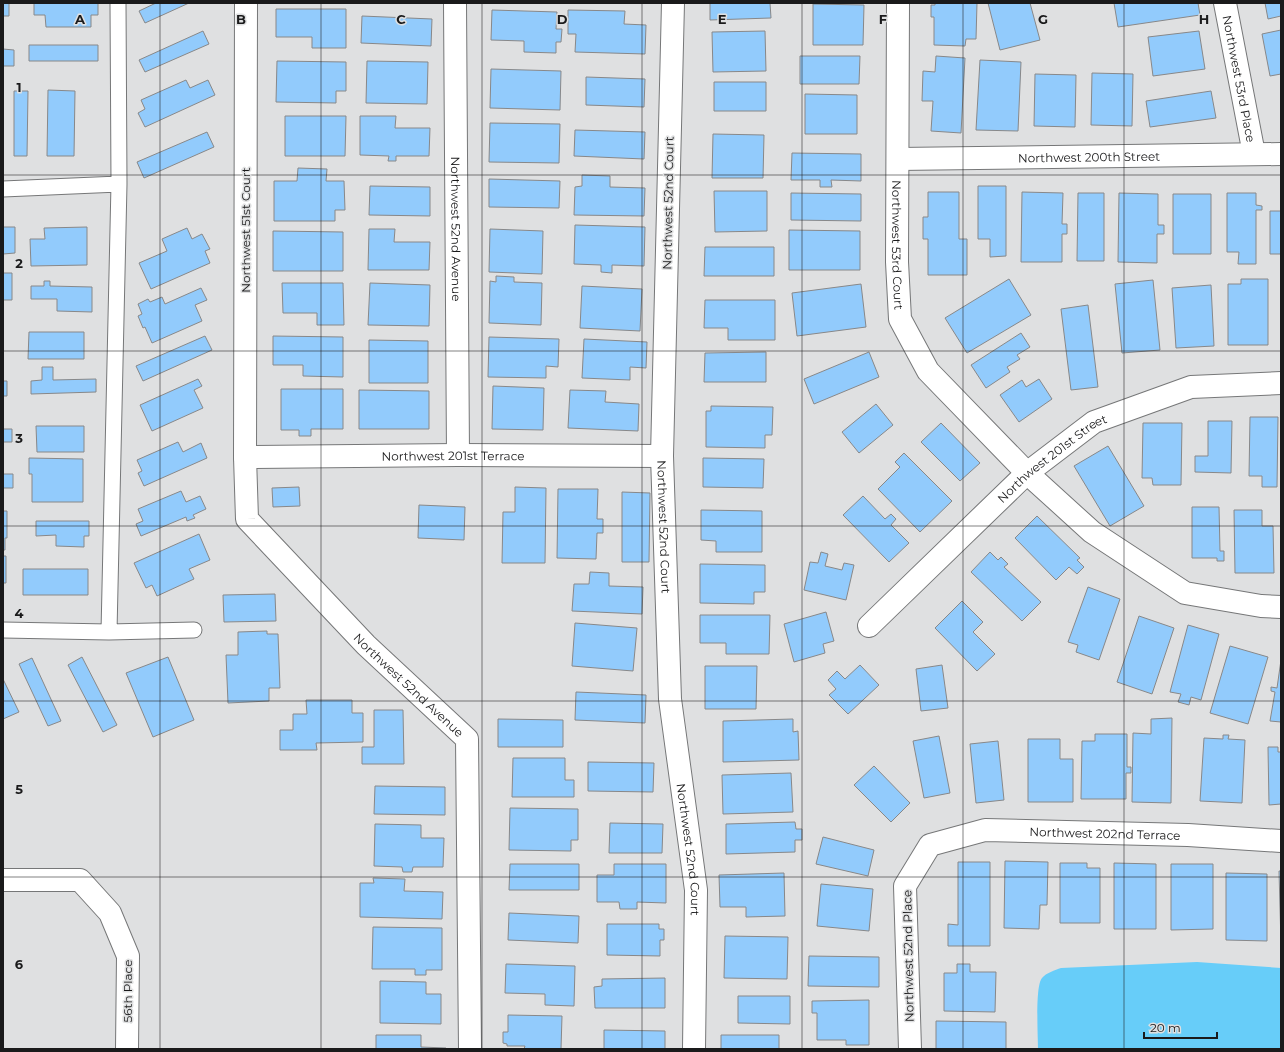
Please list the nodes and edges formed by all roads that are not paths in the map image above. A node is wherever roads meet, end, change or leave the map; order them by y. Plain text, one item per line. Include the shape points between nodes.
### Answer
1 (118, 3) edge
2 (246, 3) edge
3 (454, 3) edge
4 (673, 3) edge
5 (898, 3) edge
6 (1225, 3) edge
7 (1254, 154) junction
8 (1281, 154) edge
9 (898, 159) junction
10 (119, 184) junction
11 (3, 190) edge
12 (1281, 383) edge
13 (458, 455) junction
14 (662, 456) junction
15 (244, 457) junction
16 (1027, 473) junction
17 (1281, 607) edge
18 (869, 626) dead end
19 (3, 630) edge
20 (194, 630) dead end
21 (108, 632) junction
22 (1281, 841) edge
23 (930, 845) joint
24 (3, 880) edge
25 (127, 1049) edge
26 (470, 1049) edge
27 (694, 1049) edge
28 (910, 1049) edge

1 - 10 lane
2 - 15 street, Northwest 51st Court
3 - 13 street, Northwest 52nd Avenue
4 - 14 street, Northwest 52nd Court
5 - 9 street, Northwest 53rd Court
6 - 7 street, Northwest 53rd Place
7 - 8 street, Northwest 200th Street
7 - 9 street, Northwest 200th Street
9 - 16 street, Northwest 53rd Court via 896,262 900,319 928,371
10 - 11 lane
10 - 21 lane
12 - 16 street, Northwest 201st Street via 1190,387 1094,422
13 - 14 street, Northwest 201st Terrace
13 - 15 street, Northwest 201st Terrace
14 - 27 street, Northwest 52nd Court via 670,698 696,890
15 - 26 street, Northwest 52nd Avenue via 247,519 366,645 467,739
16 - 17 street, Northwest 53rd Court via 1092,532 1185,593
16 - 18 street, Northwest 201st Street
19 - 21 lane
20 - 21 lane
22 - 23 street, Northwest 202nd Terrace via 1188,835 985,830
23 - 28 street, Northwest 52nd Place via 905,886
24 - 25 street, 56th Place via 80,880 110,913 128,956

